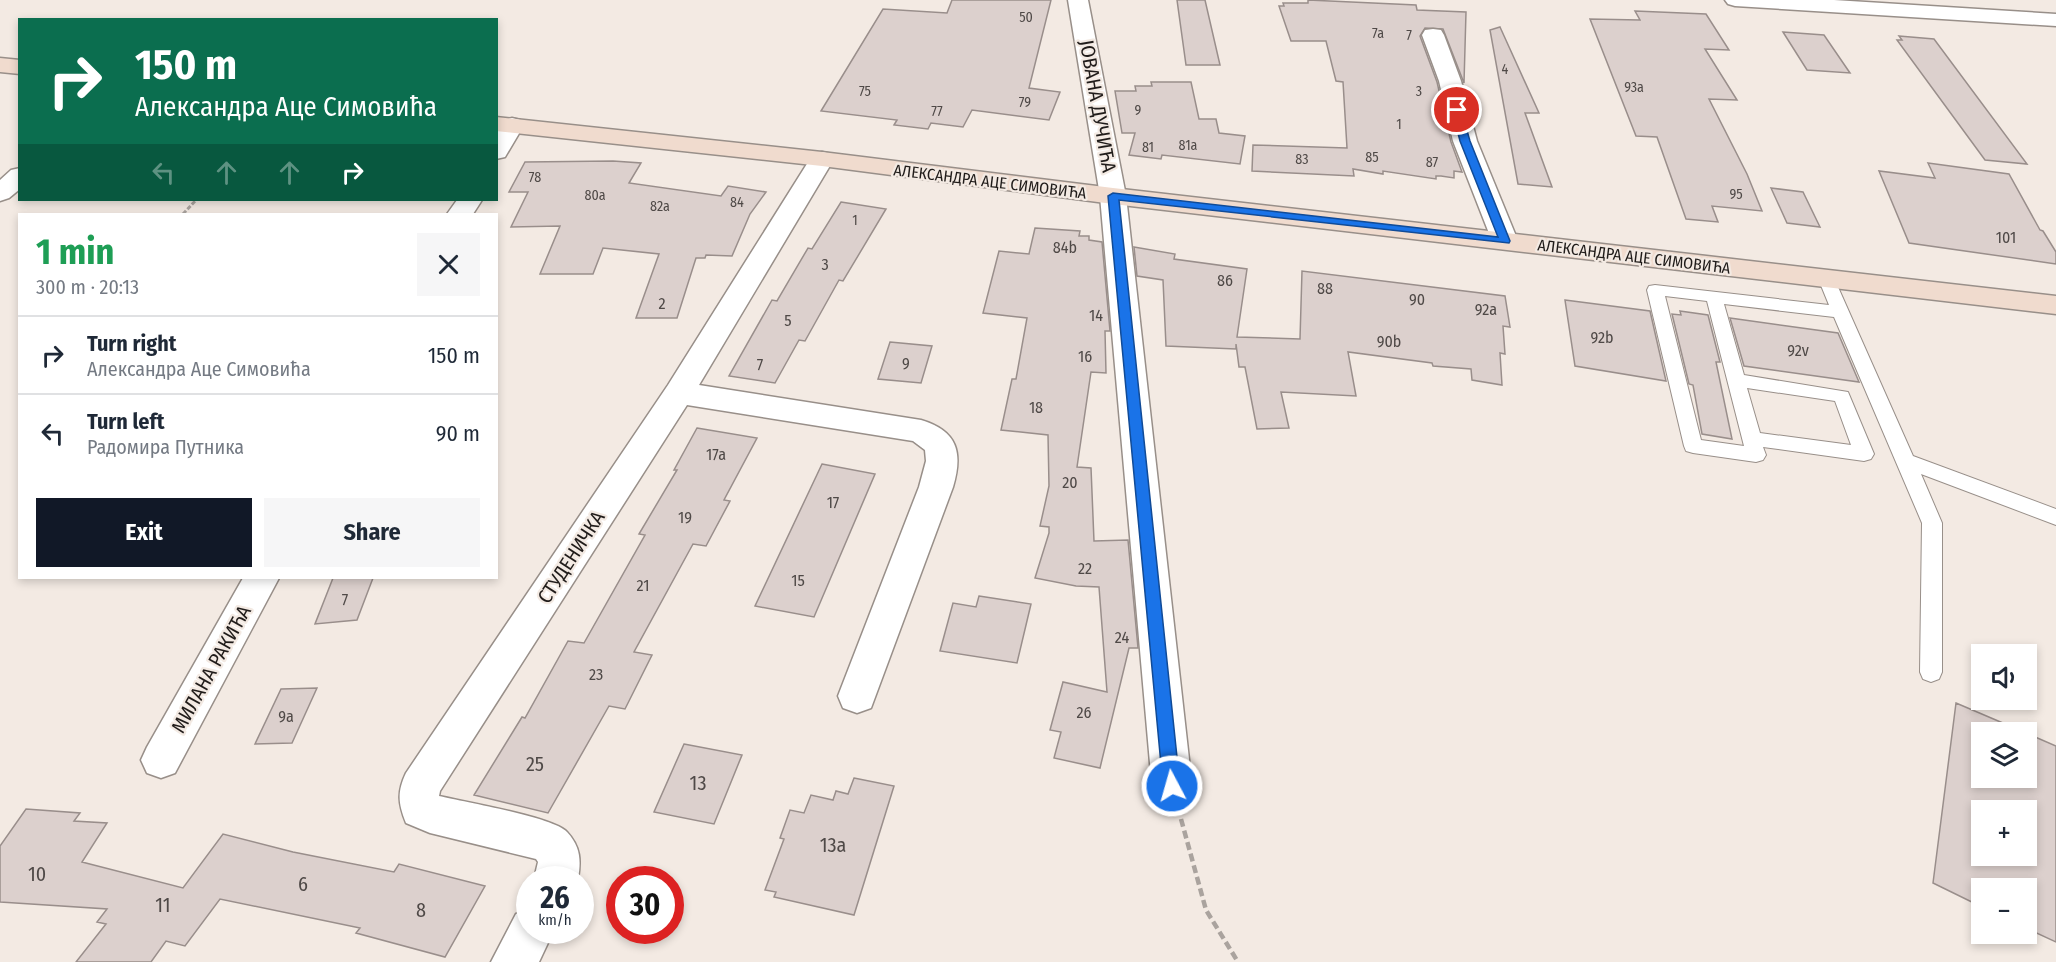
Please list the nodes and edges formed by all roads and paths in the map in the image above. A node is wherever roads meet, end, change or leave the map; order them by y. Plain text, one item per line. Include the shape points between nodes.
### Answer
1 (1078, 0) edge
2 (1735, 0) edge
3 (2046, 0) edge
4 (2002, 16) junction
5 (2056, 20) edge
6 (1433, 35) dead end
7 (0, 65) edge
8 (18, 67) edge
9 (504, 124) edge
10 (498, 145) edge
11 (822, 159) junction
12 (18, 177) edge
13 (0, 192) edge
14 (1113, 196) junction
15 (195, 201) edge
16 (184, 213) edge
17 (1505, 241) junction
18 (1826, 278) junction
19 (1714, 297) junction
20 (2056, 305) edge
21 (1840, 312) junction
22 (1736, 380) junction
23 (679, 393) junction
24 (1752, 439) junction
25 (1905, 461) junction
26 (2056, 516) edge
27 (260, 579) edge
28 (1931, 672) dead end
29 (857, 696) dead end
30 (161, 760) dead end
31 (1172, 786) joint
32 (559, 866) edge
33 (524, 944) edge
34 (514, 962) edge
35 (1238, 962) edge

1 - 14 street, ЈОВАНА ДУЧИЋА
2 - 4 street
3 - 4 street via 2011,4
4 - 5 street
6 - 17 street via 1465,141
7 - 8 street
9 - 10 street
9 - 11 street, АЛЕКСАНДРА АЦЕ СИМОВИЋА
11 - 14 street, АЛЕКСАНДРА АЦЕ СИМОВИЋА
11 - 23 street, СТУДЕНИЧКА
12 - 13 street
14 - 17 street, АЛЕКСАНДРА АЦЕ СИМОВИЋА
14 - 31 street, ЈОВАНА ДУЧИЋА
15 - 16 path
17 - 18 street, АЛЕКСАНДРА АЦЕ СИМОВИЋА
18 - 20 street, АЛЕКСАНДРА АЦЕ СИМОВИЋА
18 - 21 lane
19 - 21 lane
19 - 22 lane
19 - 24 lane via 1655,290 1693,446 1756,455
21 - 25 lane
22 - 24 lane
22 - 24 lane via 1842,396 1864,454
23 - 29 street via 921,430 933,437 943,451 943,467 936,487
23 - 32 street, СТУДЕНИЧКА via 420,786 421,809 551,844 560,859
25 - 26 lane
25 - 28 lane via 1932,523
27 - 30 street, МИЛАНА РАКИЋА
31 - 35 path via 1206,910
33 - 34 street

